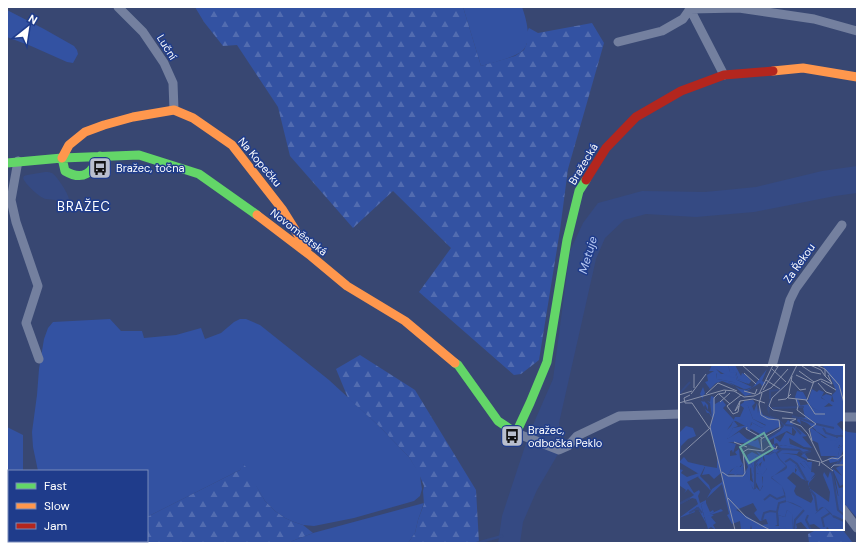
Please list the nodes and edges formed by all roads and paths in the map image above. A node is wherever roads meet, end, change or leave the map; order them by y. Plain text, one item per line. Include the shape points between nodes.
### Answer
1 (118, 7) edge
2 (690, 8) edge
3 (857, 31) edge
4 (618, 42) dead end
5 (724, 75) junction
6 (857, 77) edge
7 (174, 110) junction
8 (100, 156) junction
9 (62, 158) junction
10 (18, 161) junction
11 (7, 163) edge
12 (842, 225) dead end
13 (311, 256) junction
14 (39, 359) dead end
15 (772, 365) edge
16 (679, 414) edge
17 (857, 416) edge
18 (844, 417) edge
19 (520, 435) junction
20 (844, 510) edge
21 (857, 528) edge

1 - 7 street, Luční via 143,32 164,62 173,83
2 - 3 street via 739,8 814,19
2 - 4 street via 683,19 662,31
2 - 5 street
5 - 6 street, Bražecká via 803,68
5 - 19 street, Bražecká via 680,92 636,117 606,148 579,190 567,240 546,362
7 - 9 street via 133,117 85,132 69,145
7 - 13 street, Na Kopečku via 194,118 232,145 282,209
8 - 9 street, Novoměstská
8 - 9 street via 92,170 82,176 72,176 65,171
8 - 13 street, Novoměstská via 139,155 199,174
9 - 10 street, Novoměstská
10 - 11 street, Novoměstská
10 - 14 street via 11,200 38,286 26,323
12 - 15 street, Za Řekou via 790,300
13 - 19 street, Novoměstská via 347,286 405,321 458,365 498,421
16 - 19 street via 619,416 577,436 568,446 559,450
17 - 18 street
20 - 21 street

